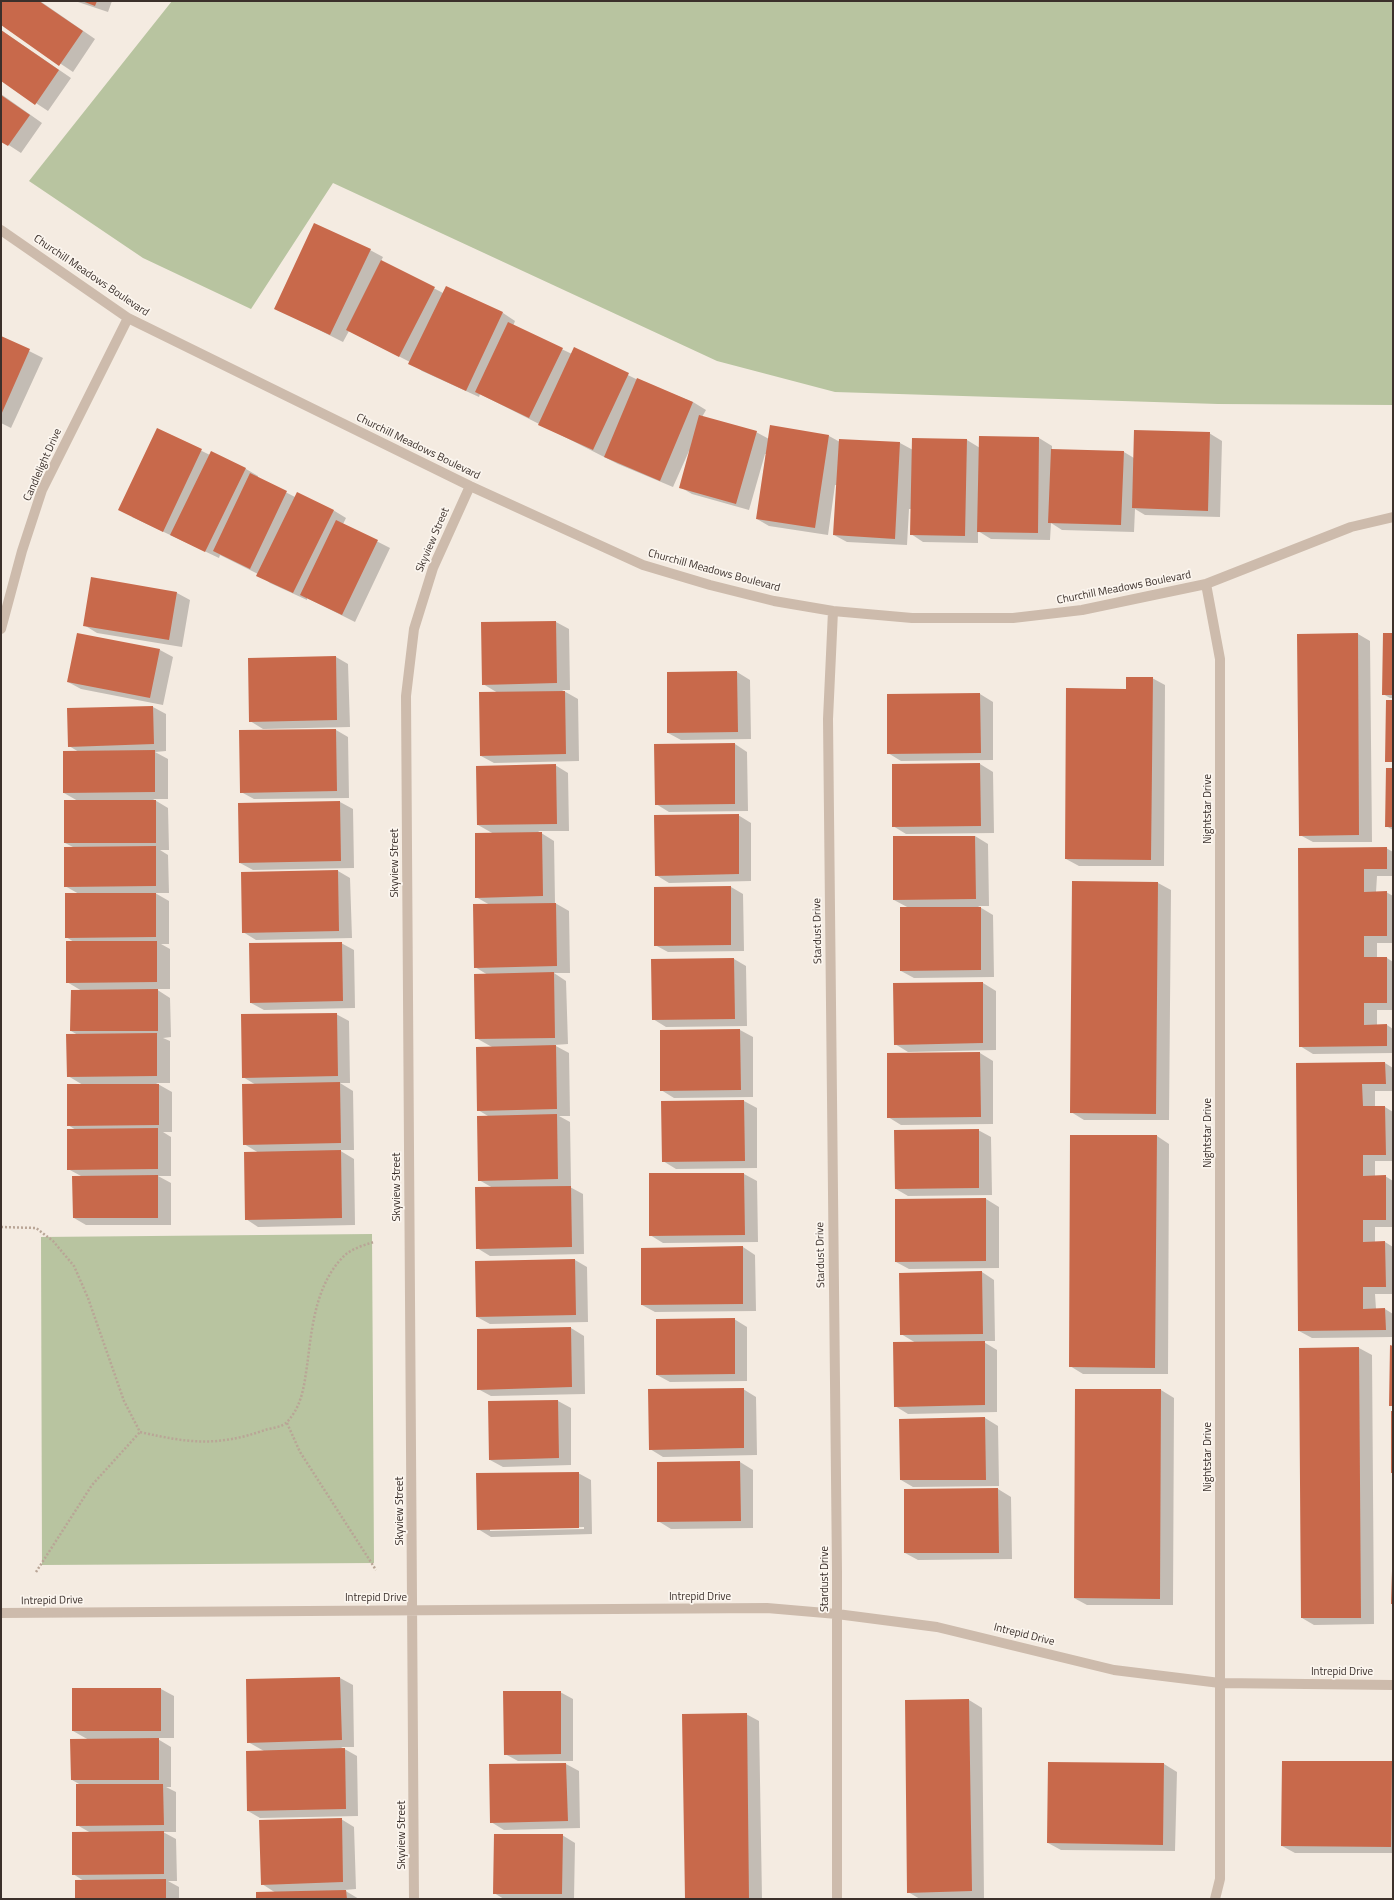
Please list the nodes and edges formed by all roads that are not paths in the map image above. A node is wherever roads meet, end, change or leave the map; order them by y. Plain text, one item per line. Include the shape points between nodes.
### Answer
1 (1, 230) edge
2 (128, 318) junction
3 (470, 486) junction
4 (1393, 517) edge
5 (1206, 584) junction
6 (833, 611) junction
7 (1, 629) edge
8 (413, 1610) junction
9 (1, 1613) edge
10 (837, 1614) junction
11 (1220, 1683) junction
12 (1393, 1684) edge
13 (414, 1899) edge
14 (837, 1899) edge
15 (1215, 1899) edge

1 - 2 street, Churchill Meadows Boulevard
2 - 3 street, Churchill Meadows Boulevard
2 - 7 street, Candlelight Drive via 42,490
3 - 6 street, Churchill Meadows Boulevard via 643,565 767,599
3 - 8 street, Skyview Street via 433,568 416,622 406,696
4 - 5 street, Churchill Meadows Boulevard via 1351,527
5 - 6 street, Churchill Meadows Boulevard via 1082,610 1013,618 912,618
5 - 11 street, Nightstar Drive via 1220,659
6 - 10 street, Stardust Drive via 828,718
8 - 9 street, Intrepid Drive
8 - 10 street, Intrepid Drive via 767,1608
8 - 13 street, Skyview Street
10 - 11 street, Intrepid Drive via 937,1626 1114,1670
10 - 14 street, Stardust Drive
11 - 12 street, Intrepid Drive
11 - 15 street, Nightstar Drive via 1220,1879

